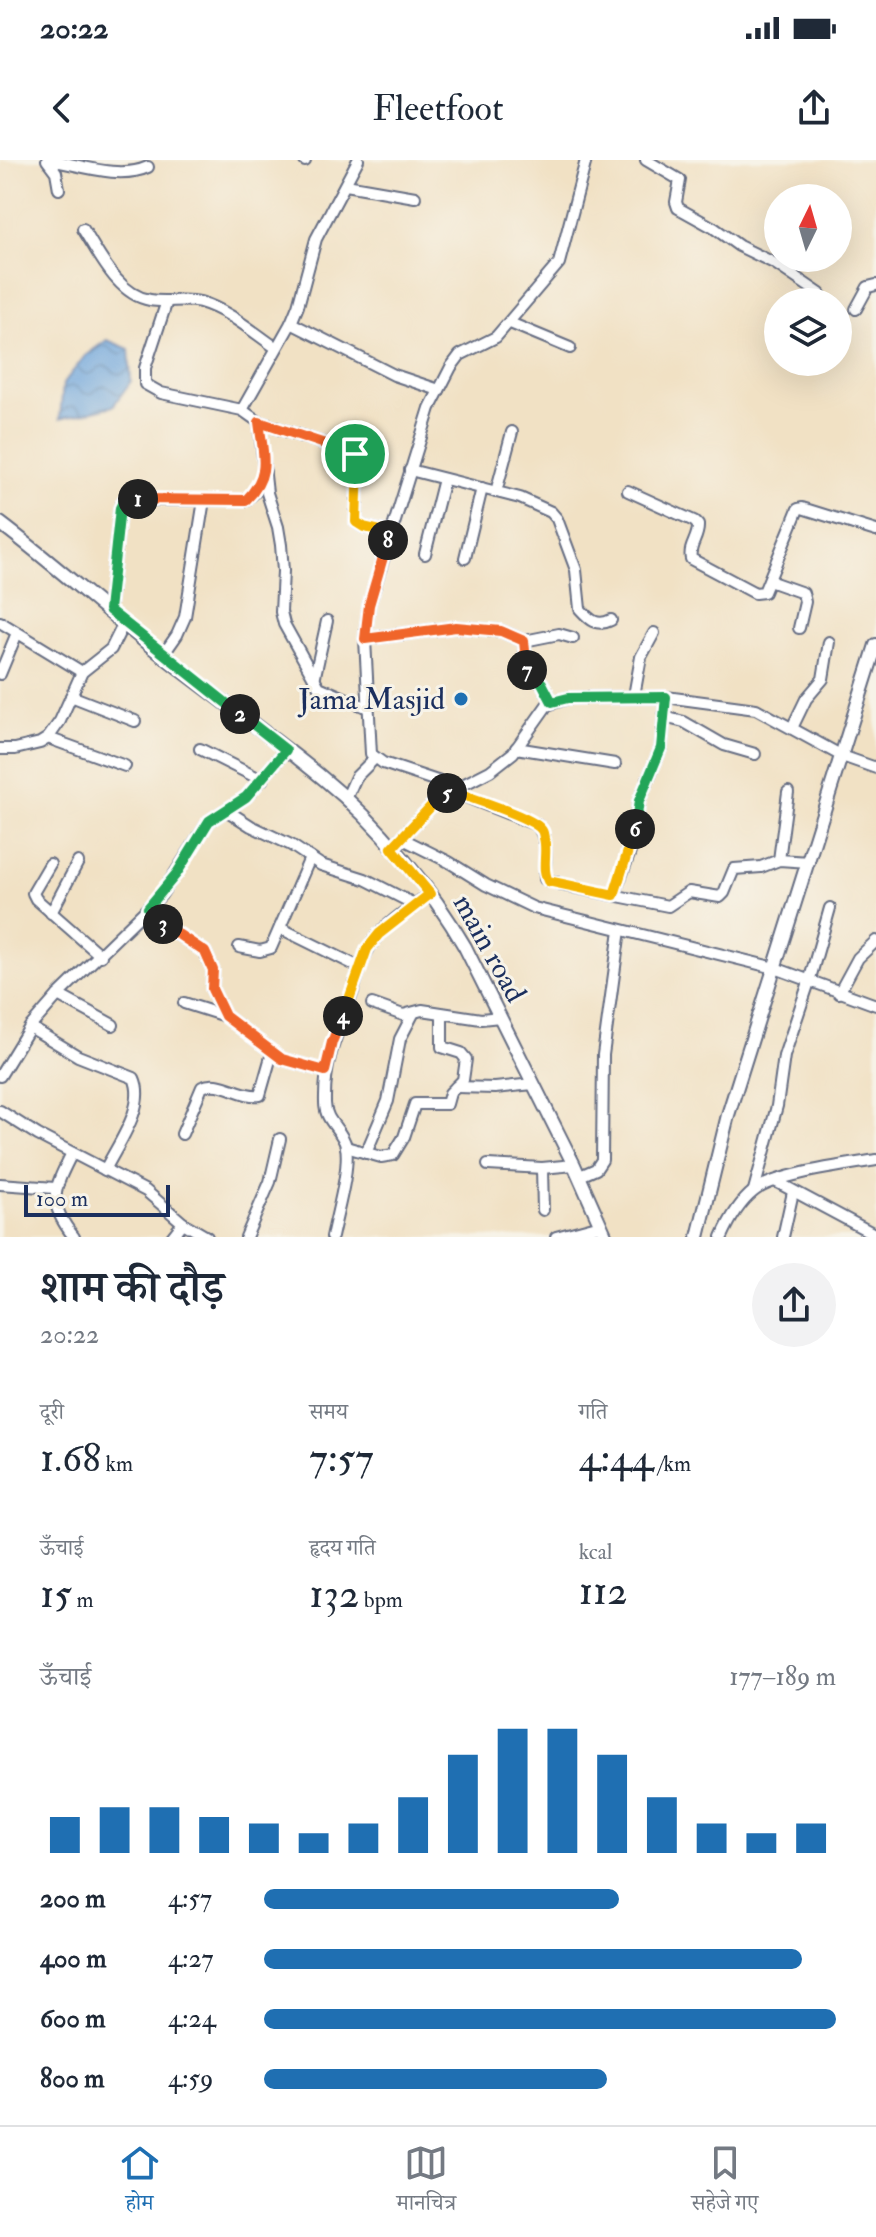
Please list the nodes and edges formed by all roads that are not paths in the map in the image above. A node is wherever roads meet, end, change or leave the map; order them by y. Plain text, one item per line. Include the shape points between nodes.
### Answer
1 (49, 160) edge
2 (342, 160) edge
3 (586, 160) edge
4 (646, 160) edge
5 (357, 162) edge
6 (148, 167) dead end
7 (346, 185) junction
8 (59, 189) dead end
9 (415, 197) dead end
10 (83, 229) dead end
11 (876, 285) edge
12 (811, 288) edge
13 (167, 301) junction
14 (856, 309) dead end
15 (291, 323) junction
16 (510, 323) junction
17 (275, 347) junction
18 (570, 348) dead end
19 (439, 390) junction
20 (242, 410) junction
21 (259, 422) junction
22 (512, 432) dead end
23 (410, 470) junction
24 (265, 472) junction
25 (444, 479) junction
26 (482, 488) junction
27 (628, 491) dead end
28 (496, 492) junction
29 (204, 500) junction
30 (0, 523) edge
31 (876, 531) edge
32 (390, 533) junction
33 (425, 554) dead end
34 (465, 558) dead end
35 (769, 581) junction
36 (109, 610) junction
37 (611, 620) dead end
38 (327, 621) dead end
39 (0, 622) edge
40 (124, 623) junction
41 (799, 628) dead end
42 (17, 633) junction
43 (654, 633) dead end
44 (573, 638) dead end
45 (365, 639) junction
46 (524, 641) junction
47 (829, 642) dead end
48 (876, 645) edge
49 (163, 655) junction
50 (82, 672) junction
51 (0, 674) edge
52 (314, 680) junction
53 (71, 696) junction
54 (634, 696) junction
55 (666, 697) junction
56 (552, 702) junction
57 (368, 708) junction
58 (664, 717) junction
59 (135, 721) dead end
60 (792, 728) junction
61 (48, 738) junction
62 (516, 748) junction
63 (0, 749) edge
64 (200, 749) dead end
65 (286, 750) junction
66 (755, 754) dead end
67 (842, 756) junction
68 (375, 758) junction
69 (615, 764) dead end
70 (125, 766) dead end
71 (876, 768) edge
72 (262, 780) junction
73 (454, 790) junction
74 (788, 792) dead end
75 (346, 799) junction
76 (226, 810) junction
77 (401, 838) junction
78 (392, 848) junction
79 (310, 858) junction
80 (779, 860) junction
81 (78, 862) dead end
82 (809, 862) junction
83 (50, 864) dead end
84 (430, 894) junction
85 (614, 895) junction
86 (414, 904) junction
87 (148, 908) junction
88 (830, 908) dead end
89 (51, 913) junction
90 (280, 928) junction
91 (620, 930) junction
92 (876, 941) edge
93 (239, 947) dead end
94 (101, 956) junction
95 (359, 967) junction
96 (775, 968) junction
97 (809, 982) junction
98 (839, 993) junction
99 (58, 995) junction
100 (184, 1003) dead end
101 (372, 1004) dead end
102 (876, 1005) edge
103 (413, 1014) junction
104 (442, 1015) junction
105 (225, 1016) junction
106 (500, 1017) junction
107 (113, 1025) dead end
108 (30, 1027) junction
109 (272, 1053) junction
110 (325, 1071) junction
111 (0, 1076) edge
112 (533, 1084) junction
113 (456, 1087) junction
114 (0, 1111) edge
115 (182, 1134) dead end
116 (280, 1139) dead end
117 (346, 1147) junction
118 (72, 1153) junction
119 (366, 1153) junction
120 (876, 1160) edge
121 (488, 1165) dead end
122 (542, 1168) junction
123 (105, 1170) junction
124 (577, 1171) junction
125 (775, 1181) junction
126 (0, 1184) edge
127 (55, 1188) junction
128 (754, 1190) junction
129 (793, 1192) junction
130 (543, 1210) dead end
131 (183, 1223) junction
132 (604, 1231) edge
133 (876, 1235) edge
134 (74, 1237) edge
135 (172, 1237) edge
136 (207, 1237) edge
137 (246, 1237) edge
138 (332, 1237) edge
139 (556, 1237) edge
140 (698, 1237) edge
141 (722, 1237) edge
142 (783, 1237) edge

1 - 6 street via 119,172
1 - 8 street
2 - 5 street
3 - 16 street via 559,263
4 - 12 street via 680,180 678,208
5 - 7 street
7 - 9 street
7 - 15 street via 316,239
10 - 13 street via 122,285 143,299
11 - 14 street via 868,287
13 - 17 street via 213,307
13 - 20 street via 145,368 145,384 161,393
15 - 17 street
15 - 19 street via 394,375
16 - 18 street
16 - 19 street via 496,337 460,355
17 - 20 street
19 - 23 street
20 - 21 street
21 - 24 street
21 - 32 street via 355,454 356,522
22 - 28 street
23 - 25 street
23 - 32 street
24 - 29 street via 246,500
24 - 52 street via 281,545 281,612
25 - 26 street
25 - 33 street
26 - 28 street
26 - 34 street
27 - 35 street via 698,525 689,552 695,563 755,593 764,592
28 - 37 street via 551,512 576,570 580,609 597,623
29 - 36 street via 124,500
29 - 49 street via 185,617
30 - 36 main road, main road
31 - 35 street via 798,509
32 - 45 street
35 - 41 street via 803,593
36 - 40 main road, main road
38 - 52 street
39 - 42 street
40 - 49 main road, main road
40 - 50 street via 111,649
42 - 50 street
42 - 51 street
43 - 54 street via 641,657
44 - 46 street via 559,634
45 - 46 street via 456,627 501,631
45 - 57 street
46 - 56 street via 527,670
47 - 60 street via 823,679
48 - 67 main road
49 - 65 main road, main road
50 - 53 street
52 - 57 street via 329,693
53 - 59 street
53 - 61 street
54 - 55 street
54 - 56 street
55 - 58 street
55 - 60 street via 756,709
56 - 62 street
57 - 68 street
58 - 66 street
58 - 85 street via 661,748 639,801 630,852
60 - 67 street
61 - 63 street
61 - 70 street
62 - 69 street
62 - 73 street via 490,771
64 - 72 street
65 - 72 street
65 - 75 main road, main road
67 - 71 street
67 - 82 main road
68 - 73 street
68 - 75 street via 356,777
72 - 76 street
73 - 77 street
73 - 85 street via 537,825 546,847 548,881
74 - 80 street
75 - 78 main road, main road
76 - 79 street
76 - 87 street via 209,821
77 - 78 street
77 - 91 street via 534,908
78 - 84 main road, main road
79 - 86 street
79 - 90 street
80 - 82 street
80 - 85 street via 734,869 720,897 689,892 668,906
81 - 89 street
82 - 96 main road
83 - 89 street via 33,893
84 - 86 street
84 - 106 main road, main road via 458,935
86 - 95 street via 379,934
87 - 94 street
87 - 105 street via 205,952 213,970 212,989
88 - 97 street
89 - 94 street
90 - 93 street via 271,948
90 - 95 street
91 - 96 street
91 - 124 street via 603,1055 602,1160 596,1169
92 - 98 street via 858,958
94 - 99 street
95 - 110 street
96 - 97 street
96 - 140 main road via 728,1115
97 - 98 street
97 - 128 street via 784,1056 777,1106
98 - 102 street
99 - 107 street
99 - 108 street
100 - 105 street
101 - 103 street
103 - 104 street via 422,1010
103 - 119 street via 400,1039 388,1101
104 - 106 street
104 - 113 street via 442,1047 466,1059 463,1080
105 - 109 street
106 - 112 main road, main road
108 - 111 street
108 - 123 street via 78,1056 134,1078 135,1107
109 - 110 street
109 - 115 street via 260,1095 218,1085 202,1087
110 - 117 street via 326,1115
112 - 113 street
112 - 124 main road, main road
113 - 119 street via 445,1105 415,1104 393,1155
114 - 118 street
116 - 137 street via 270,1182
117 - 119 street
117 - 138 street
118 - 123 street
118 - 127 street
120 - 125 street
121 - 122 street
122 - 124 street
122 - 130 street
123 - 131 street via 146,1191
124 - 132 main road, main road
125 - 128 street
125 - 129 street
126 - 127 street
127 - 134 street via 57,1208
128 - 141 street
129 - 133 street
129 - 142 street
131 - 135 street
131 - 136 street
132 - 139 street

